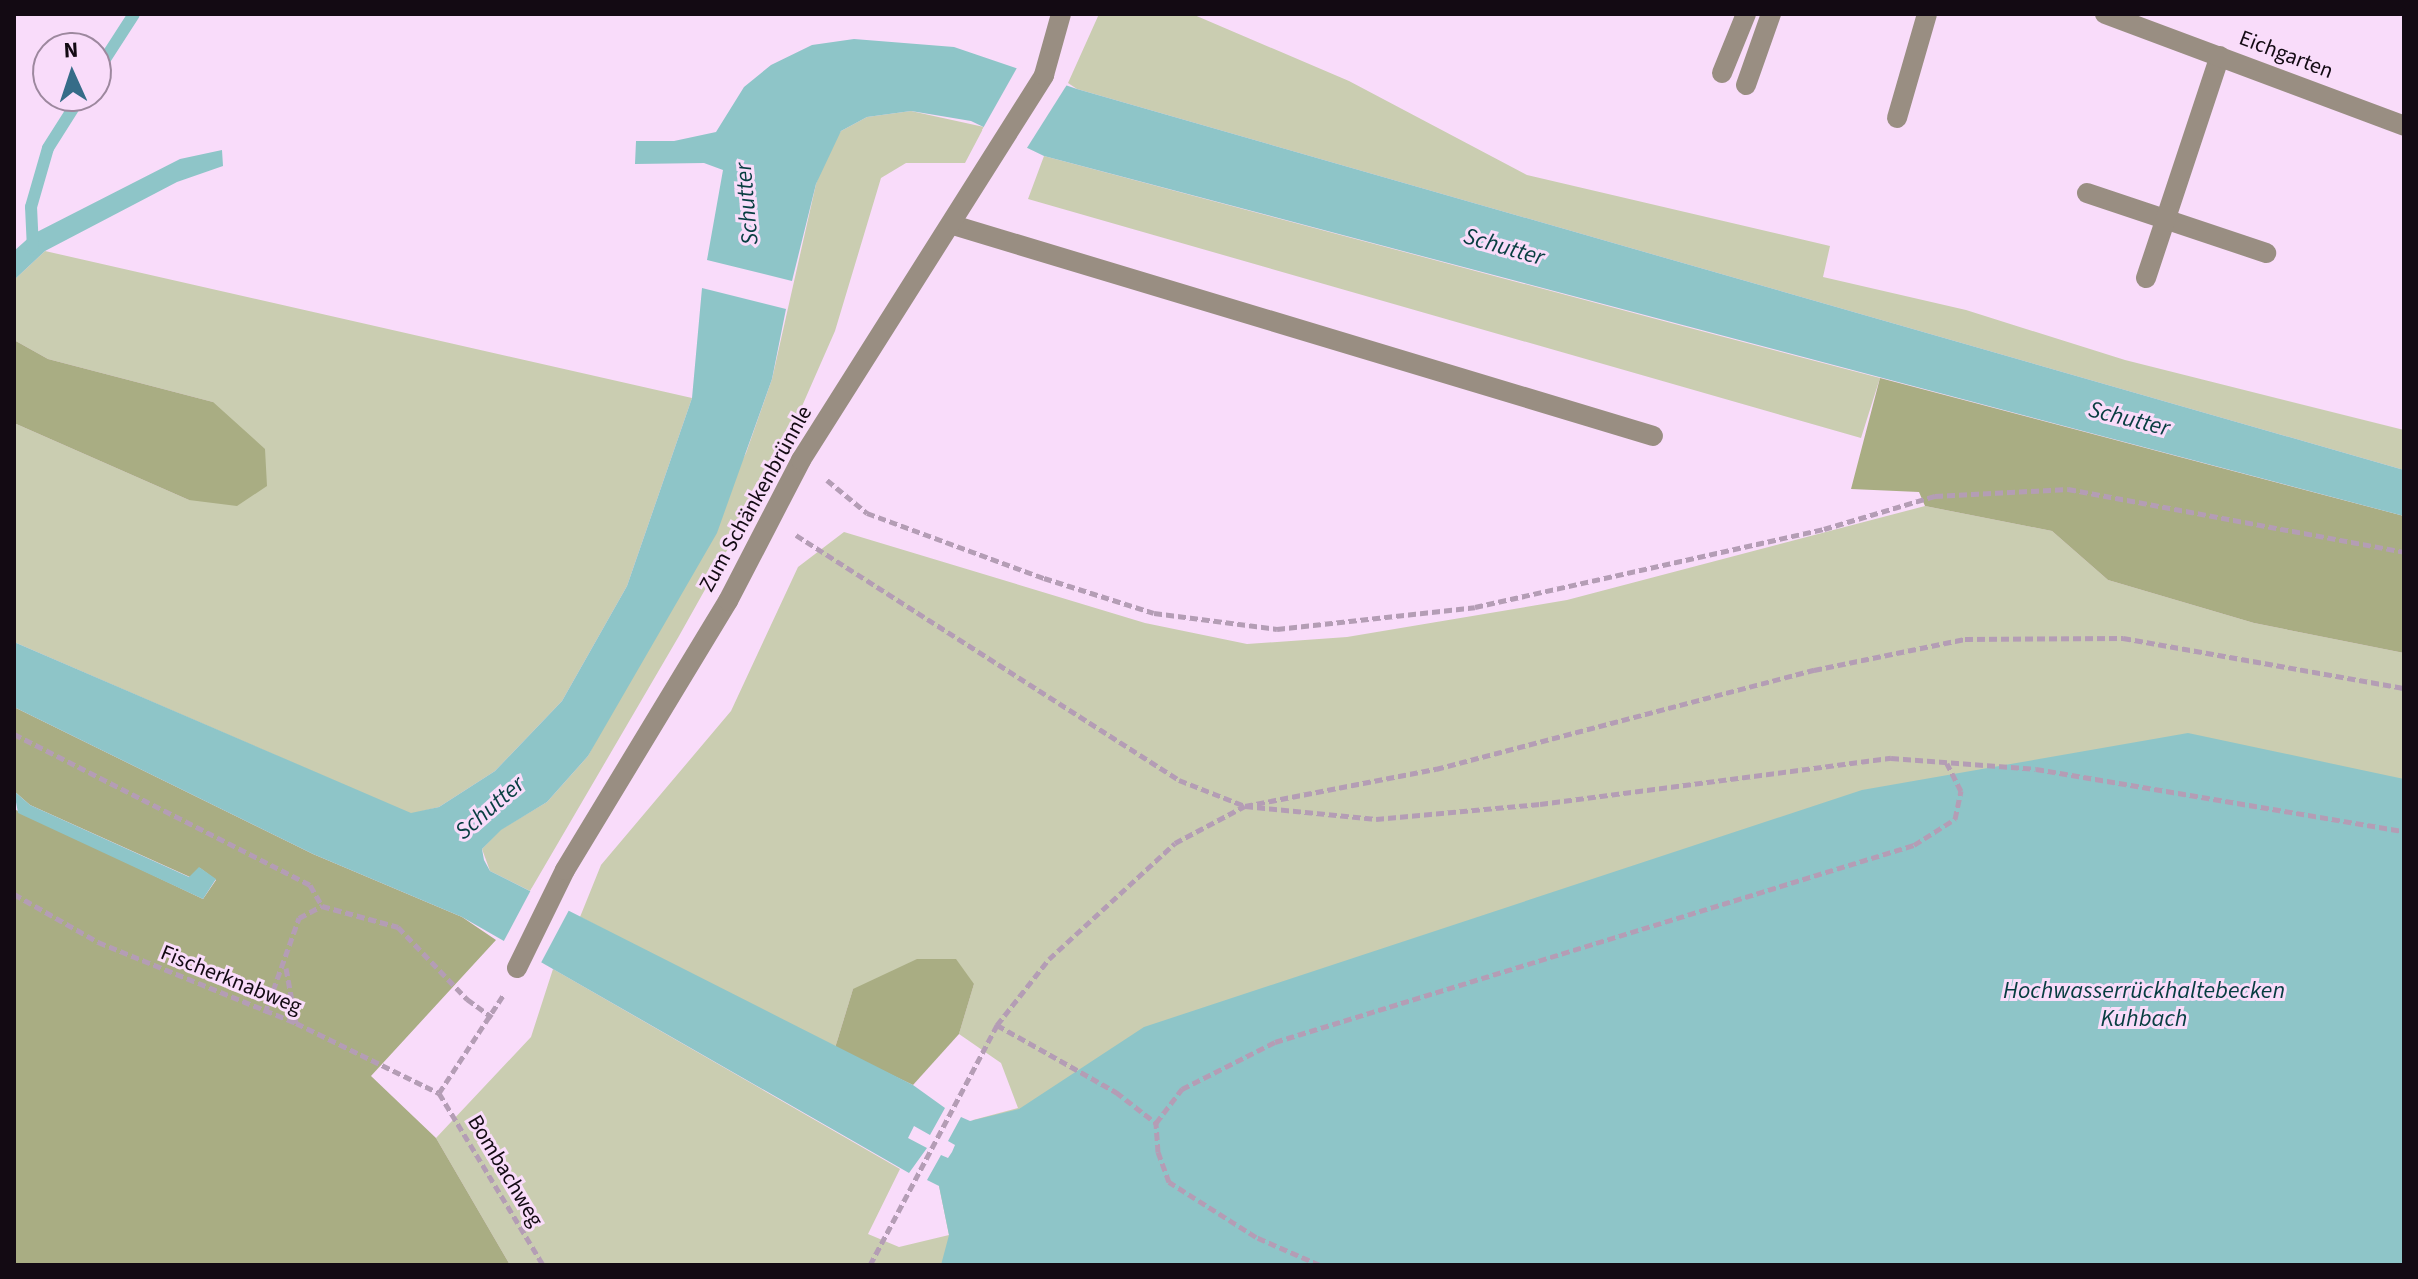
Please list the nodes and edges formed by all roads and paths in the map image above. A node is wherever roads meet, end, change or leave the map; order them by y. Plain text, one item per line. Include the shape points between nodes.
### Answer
1 (1061, 14) edge
2 (1746, 14) edge
3 (1771, 14) edge
4 (1927, 14) edge
5 (2105, 14) edge
6 (2220, 56) junction
7 (1722, 73) dead end
8 (1746, 85) dead end
9 (1897, 118) dead end
10 (2404, 126) edge
11 (2087, 193) dead end
12 (2169, 220) junction
13 (953, 225) junction
14 (2266, 253) dead end
15 (2146, 278) dead end
16 (1653, 436) dead end
17 (801, 460) junction
18 (769, 517) junction
19 (2404, 552) edge
20 (2404, 688) edge
21 (14, 734) edge
22 (1947, 763) junction
23 (1245, 806) junction
24 (2404, 831) edge
25 (14, 894) edge
26 (322, 906) junction
27 (285, 967) junction
28 (517, 968) joint
29 (265, 1013) junction
30 (492, 1017) junction
31 (296, 1023) junction
32 (997, 1025) junction
33 (439, 1093) junction
34 (1156, 1123) junction
35 (543, 1265) edge
36 (870, 1265) edge
37 (1320, 1265) edge

1 - 13 street, Zum Schänkenbrünnle via 1044,75
2 - 7 street
3 - 8 street
4 - 9 street
5 - 6 street, Eichgarten
6 - 10 street, Eichgarten
6 - 12 street
11 - 12 street
12 - 14 street
12 - 15 street
13 - 16 street
13 - 17 street, Zum Schänkenbrünnle
17 - 18 street, Zum Schänkenbrünnle
17 - 19 path via 867,513 930,540 1154,613 1277,629 1475,607 1824,529 1935,496 2068,489
18 - 23 path via 1179,780
18 - 28 street, Zum Schänkenbrünnle via 728,601 565,870
20 - 23 path via 2123,638 1965,639 1814,670 1436,769
21 - 26 path via 310,885
22 - 23 path via 1891,758 1540,804 1376,819
22 - 24 path via 2036,769
22 - 34 path via 1961,791 1955,819 1914,845 1275,1042 1182,1089
23 - 32 path via 1175,843 1142,870 1049,959
25 - 29 path, Fischerknabweg via 98,942
26 - 27 path via 299,918
26 - 30 path via 398,927 467,999
27 - 29 path
27 - 31 path
28 - 30 path
29 - 31 path, Fischerknabweg
30 - 33 path
31 - 33 path, Fischerknabweg
32 - 34 path via 1116,1092
32 - 36 path
33 - 35 path, Bombachweg
34 - 37 path via 1158,1152 1169,1182 1256,1237

